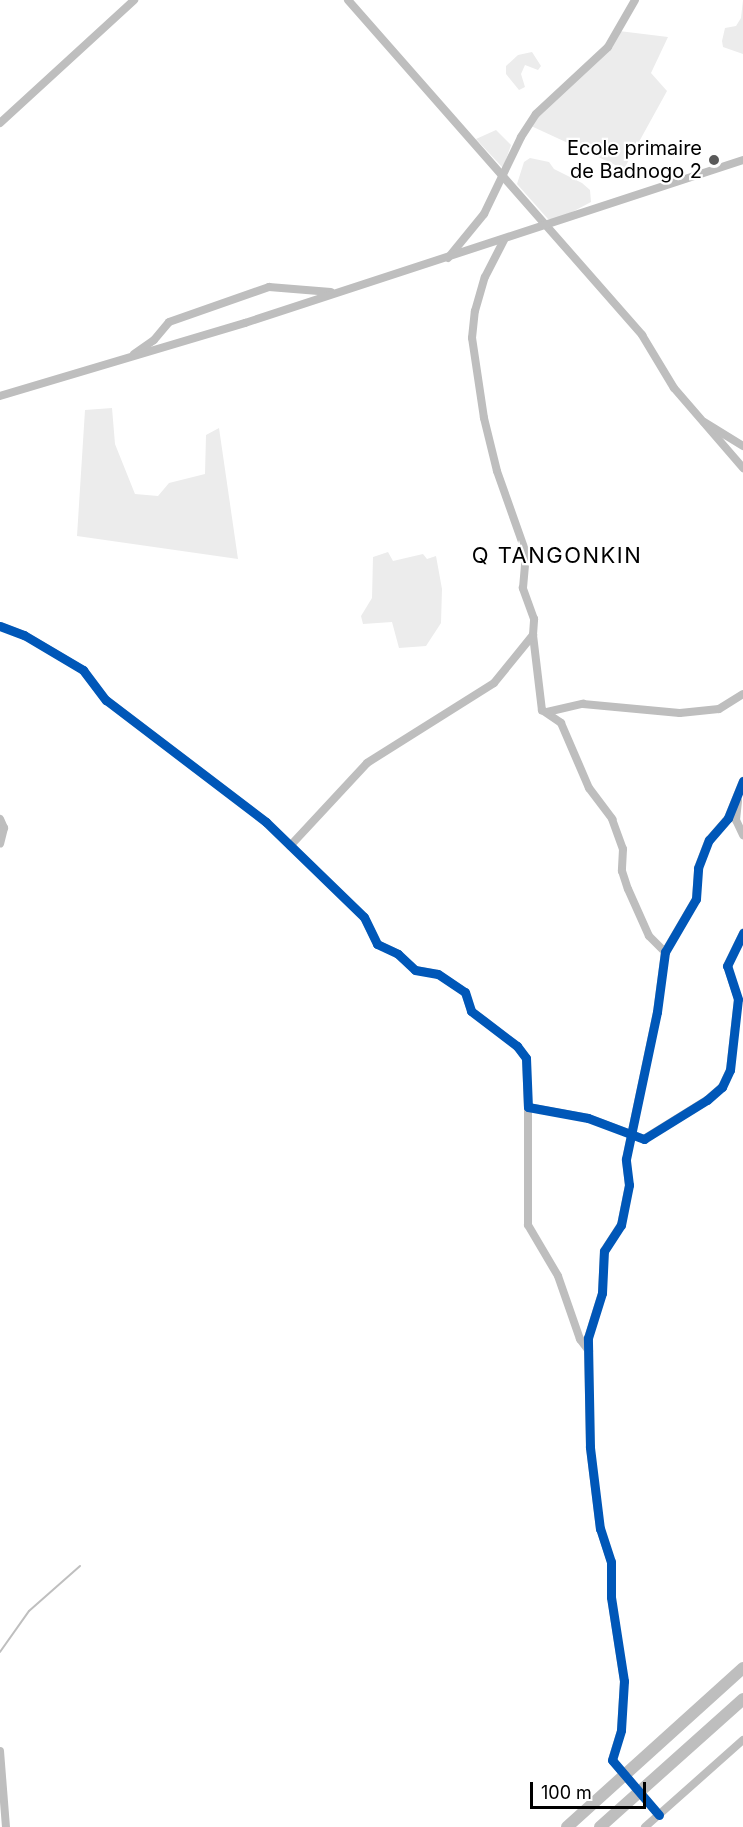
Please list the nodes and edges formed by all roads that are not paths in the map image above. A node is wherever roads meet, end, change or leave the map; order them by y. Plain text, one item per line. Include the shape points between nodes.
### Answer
1 (134, 0) edge
2 (348, 0) edge
3 (635, 0) edge
4 (0, 123) edge
5 (743, 160) edge
6 (503, 177) junction
7 (546, 226) junction
8 (504, 240) junction
9 (446, 260) junction
10 (335, 292) junction
11 (127, 358) junction
12 (0, 396) edge
13 (698, 419) junction
14 (743, 446) edge
15 (743, 468) edge
16 (0, 626) edge
17 (533, 635) junction
18 (743, 694) edge
19 (547, 712) junction
20 (743, 781) edge
21 (739, 794) junction
22 (0, 819) edge
23 (743, 835) edge
24 (0, 844) edge
25 (291, 846) junction
26 (743, 933) edge
27 (665, 952) junction
28 (528, 1107) junction
29 (632, 1134) junction
30 (591, 1354) junction
31 (743, 1668) edge
32 (743, 1699) edge
33 (743, 1740) edge
34 (0, 1751) edge
35 (625, 1778) junction
36 (639, 1793) junction
37 (659, 1815) junction
38 (647, 1826) edge
39 (6, 1827) edge
40 (567, 1827) edge
41 (600, 1827) edge

1 - 4 street
2 - 6 street
3 - 6 street via 608,47 536,114 520,137
5 - 7 street
6 - 7 street
6 - 9 street via 484,214
7 - 8 street
7 - 13 street via 642,335
8 - 9 street
8 - 17 street via 485,277 474,312 472,338 497,471 526,553 523,588 534,620
9 - 10 street
10 - 11 street
10 - 11 street via 269,287 169,322 154,340
11 - 12 street
13 - 14 street
13 - 15 street
16 - 25 street via 24,635 83,670 106,699 248,807
17 - 19 street via 540,703
17 - 25 street via 494,683 367,763
18 - 19 street via 719,709 680,713 583,704
19 - 27 street via 561,723 589,788 612,819 623,849 622,871 628,889 648,936
20 - 21 street
21 - 23 street via 736,819
21 - 27 street via 728,818 708,840 698,868 696,899
22 - 24 street via 4,828
25 - 28 street via 364,917 377,945 398,954 415,970 438,974 465,992 471,1011 517,1046 526,1058
26 - 29 street via 727,966 738,999 730,1070 722,1087 651,1137 644,1139
27 - 29 street
28 - 29 street via 588,1118
28 - 30 street via 528,1225 558,1276 580,1339
29 - 30 street via 626,1159 629,1185 621,1225 604,1251 602,1293 588,1338
30 - 35 street via 590,1447 600,1529 610,1554 611,1597 624,1681 621,1730 612,1760
31 - 35 highway
32 - 36 highway
33 - 37 street
34 - 39 street
35 - 36 street
35 - 40 highway
36 - 37 street
36 - 41 highway
37 - 38 street

